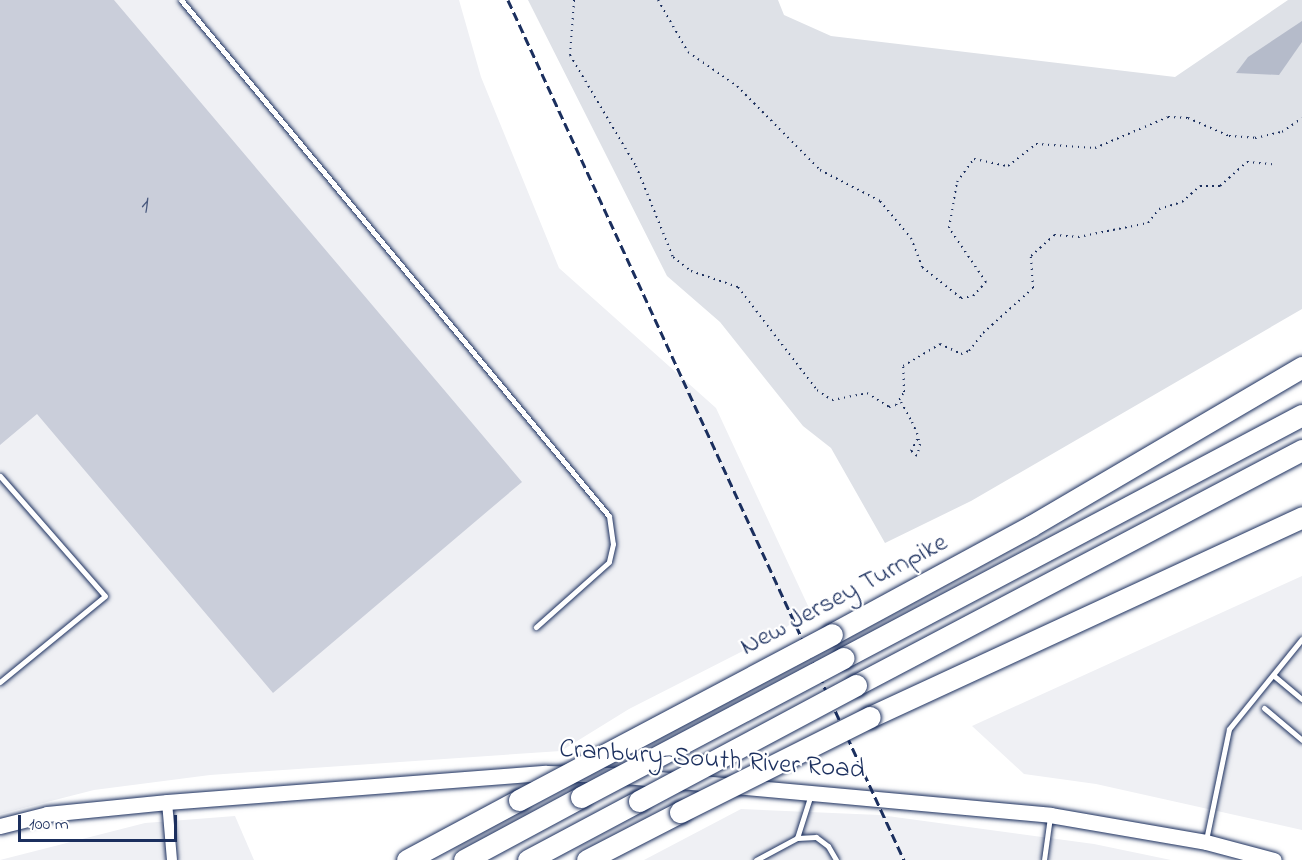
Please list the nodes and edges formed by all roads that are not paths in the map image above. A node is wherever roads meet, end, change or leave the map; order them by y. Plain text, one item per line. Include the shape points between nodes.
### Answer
1 (181, 0) edge
2 (1302, 354) edge
3 (1302, 367) edge
4 (1302, 400) edge
5 (1302, 415) edge
6 (1302, 450) edge
7 (1302, 465) edge
8 (0, 476) edge
9 (1115, 478) junction
10 (1302, 517) edge
11 (1105, 520) junction
12 (1302, 528) edge
13 (1134, 595) junction
14 (536, 627) dead end
15 (962, 631) junction
16 (1302, 639) edge
17 (1295, 647) junction
18 (1302, 653) edge
19 (1273, 675) junction
20 (0, 682) edge
21 (1302, 699) edge
22 (1264, 708) dead end
23 (1302, 740) edge
24 (811, 792) junction
25 (167, 802) junction
26 (1050, 815) junction
27 (0, 826) edge
28 (796, 838) junction
29 (1206, 842) junction
30 (1267, 859) edge
31 (172, 860) edge
32 (406, 860) edge
33 (464, 860) edge
34 (528, 860) edge
35 (587, 860) edge
36 (756, 860) edge
37 (836, 860) edge
38 (1044, 860) edge

1 - 14 lane via 609,516 613,544 609,562
2 - 9 highway
3 - 9 highway, New Jersey Turnpike
4 - 11 highway
5 - 11 highway, New Jersey Turnpike
6 - 15 highway
7 - 15 highway via 1080,579
8 - 20 lane via 105,596
9 - 32 highway, New Jersey Turnpike, bridge via 832,634
10 - 13 highway
11 - 33 highway, New Jersey Turnpike, bridge
12 - 13 highway via 1211,569
13 - 35 highway, bridge via 870,717
15 - 34 highway, bridge
16 - 17 lane
17 - 18 lane
17 - 19 lane
19 - 21 lane
19 - 29 lane via 1229,729
22 - 23 lane
24 - 25 main road, Cranbury-South River Road via 546,773
24 - 26 main road, Cranbury-South River Road
24 - 28 lane
25 - 27 main road, Cranbury-South River Road via 46,814
25 - 31 street
26 - 29 main road, Cranbury-South River Road
26 - 38 lane
28 - 36 lane
28 - 37 lane via 816,837 828,846
29 - 30 main road, Cranbury-South River Road

